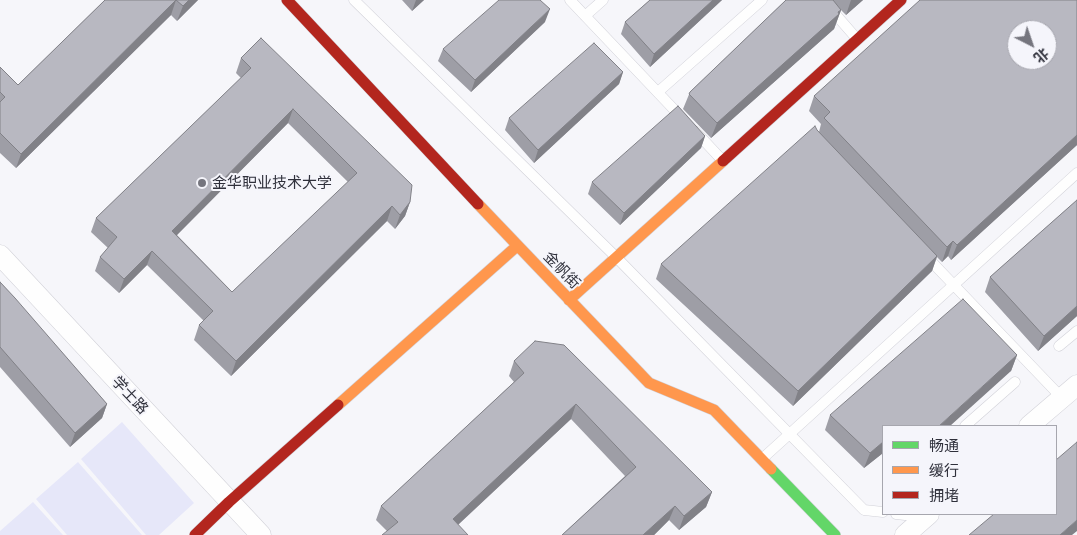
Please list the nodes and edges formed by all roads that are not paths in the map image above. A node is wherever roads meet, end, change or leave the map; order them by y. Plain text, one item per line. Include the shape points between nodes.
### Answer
1 (287, 0) edge
2 (354, 0) edge
3 (570, 0) edge
4 (603, 0) edge
5 (762, 0) edge
6 (823, 0) edge
7 (901, 0) edge
8 (585, 16) junction
9 (858, 39) junction
10 (658, 92) junction
11 (723, 161) junction
12 (1077, 173) edge
13 (517, 246) junction
14 (920, 249) edge
15 (0, 255) edge
16 (616, 257) junction
17 (954, 285) junction
18 (569, 300) junction
19 (1077, 331) edge
20 (1059, 346) dead end
21 (1014, 382) dead end
22 (1077, 385) edge
23 (1062, 398) junction
24 (966, 425) edge
25 (1030, 425) edge
26 (790, 434) junction
27 (762, 459) junction
28 (229, 502) junction
29 (882, 512) edge
30 (927, 515) edge
31 (195, 535) edge
32 (261, 535) edge
33 (835, 535) edge
34 (905, 535) edge

1 - 13 street, 金帆街
2 - 16 lane
3 - 8 lane
4 - 8 lane
5 - 10 lane
6 - 9 lane
7 - 9 street
8 - 10 lane
9 - 11 street
10 - 11 lane
11 - 16 street
12 - 17 lane
13 - 18 street, 金帆街
13 - 28 street
14 - 17 lane
15 - 28 street, 学士路
16 - 18 street
16 - 26 lane
17 - 23 lane
17 - 26 lane
18 - 27 street, 金帆街 via 650,383 714,410
19 - 20 lane
21 - 24 lane
22 - 23 street
23 - 25 street
26 - 27 lane
26 - 29 lane via 864,510
27 - 33 street, 金帆街
28 - 31 street
28 - 32 street, 学士路
30 - 34 street

